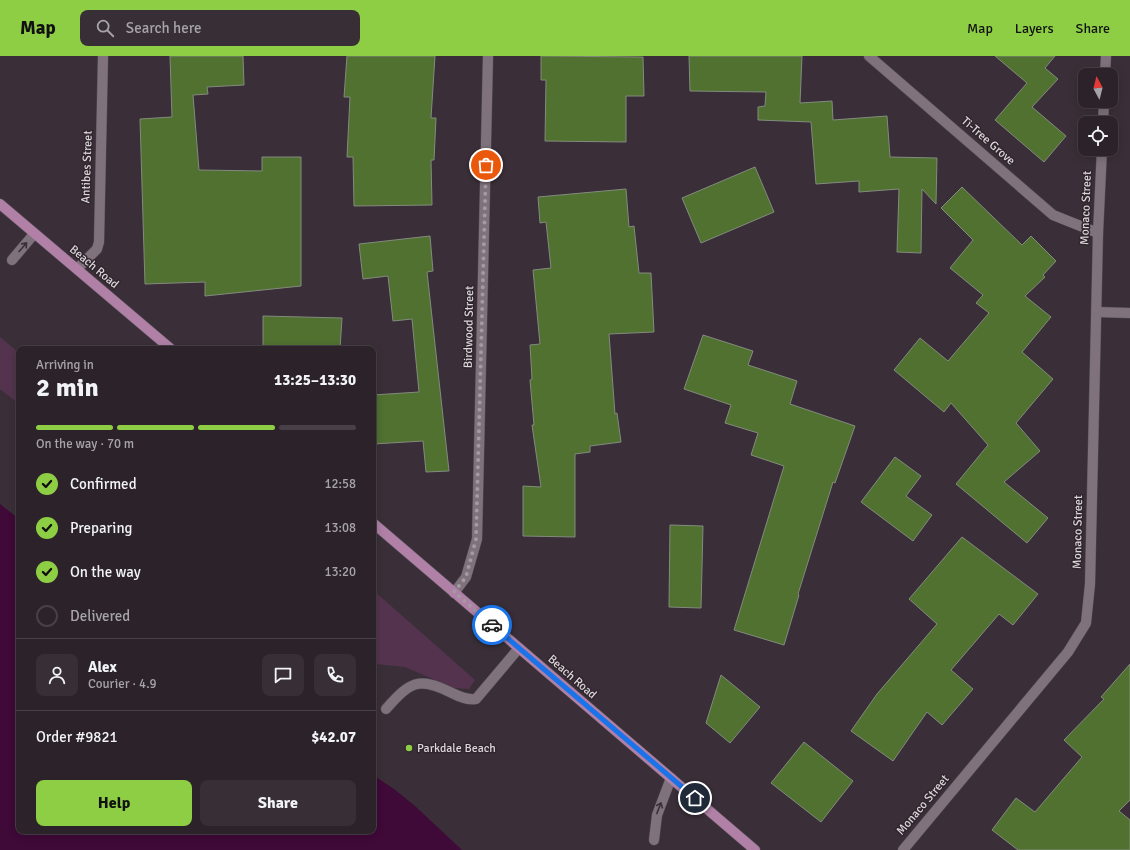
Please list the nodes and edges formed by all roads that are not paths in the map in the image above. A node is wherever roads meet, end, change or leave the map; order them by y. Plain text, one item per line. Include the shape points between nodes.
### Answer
1 (103, 56) edge
2 (488, 56) edge
3 (869, 56) edge
4 (1106, 56) edge
5 (1105, 68) edge
6 (1102, 156) edge
7 (0, 204) edge
8 (1098, 233) junction
9 (34, 234) junction
10 (12, 260) dead end
11 (77, 269) junction
12 (1097, 312) junction
13 (1130, 313) edge
14 (167, 346) edge
15 (376, 526) edge
16 (454, 592) junction
17 (519, 648) junction
18 (386, 709) dead end
19 (671, 778) junction
20 (654, 840) dead end
21 (755, 850) edge
22 (903, 850) edge

1 - 11 street, Antibes Street via 99,242 97,249
2 - 16 street, Birdwood Street via 476,539 466,577
3 - 8 street, Ti-Tree Grove via 1053,215
4 - 5 street
6 - 8 street, Monaco Street
7 - 9 main road, Beach Road
8 - 12 street, Monaco Street
10 -> 9 street
9 - 11 main road, Beach Road
11 - 14 main road, Beach Road
12 - 13 street
12 - 22 street, Monaco Street via 1090,584 1086,623 1068,652
15 - 16 main road, Beach Road
16 - 17 main road, Beach Road
17 - 18 street via 476,699 469,700 434,684 421,683 403,689
17 - 19 main road, Beach Road
20 -> 19 street via 656,815
19 - 21 main road, Beach Road

